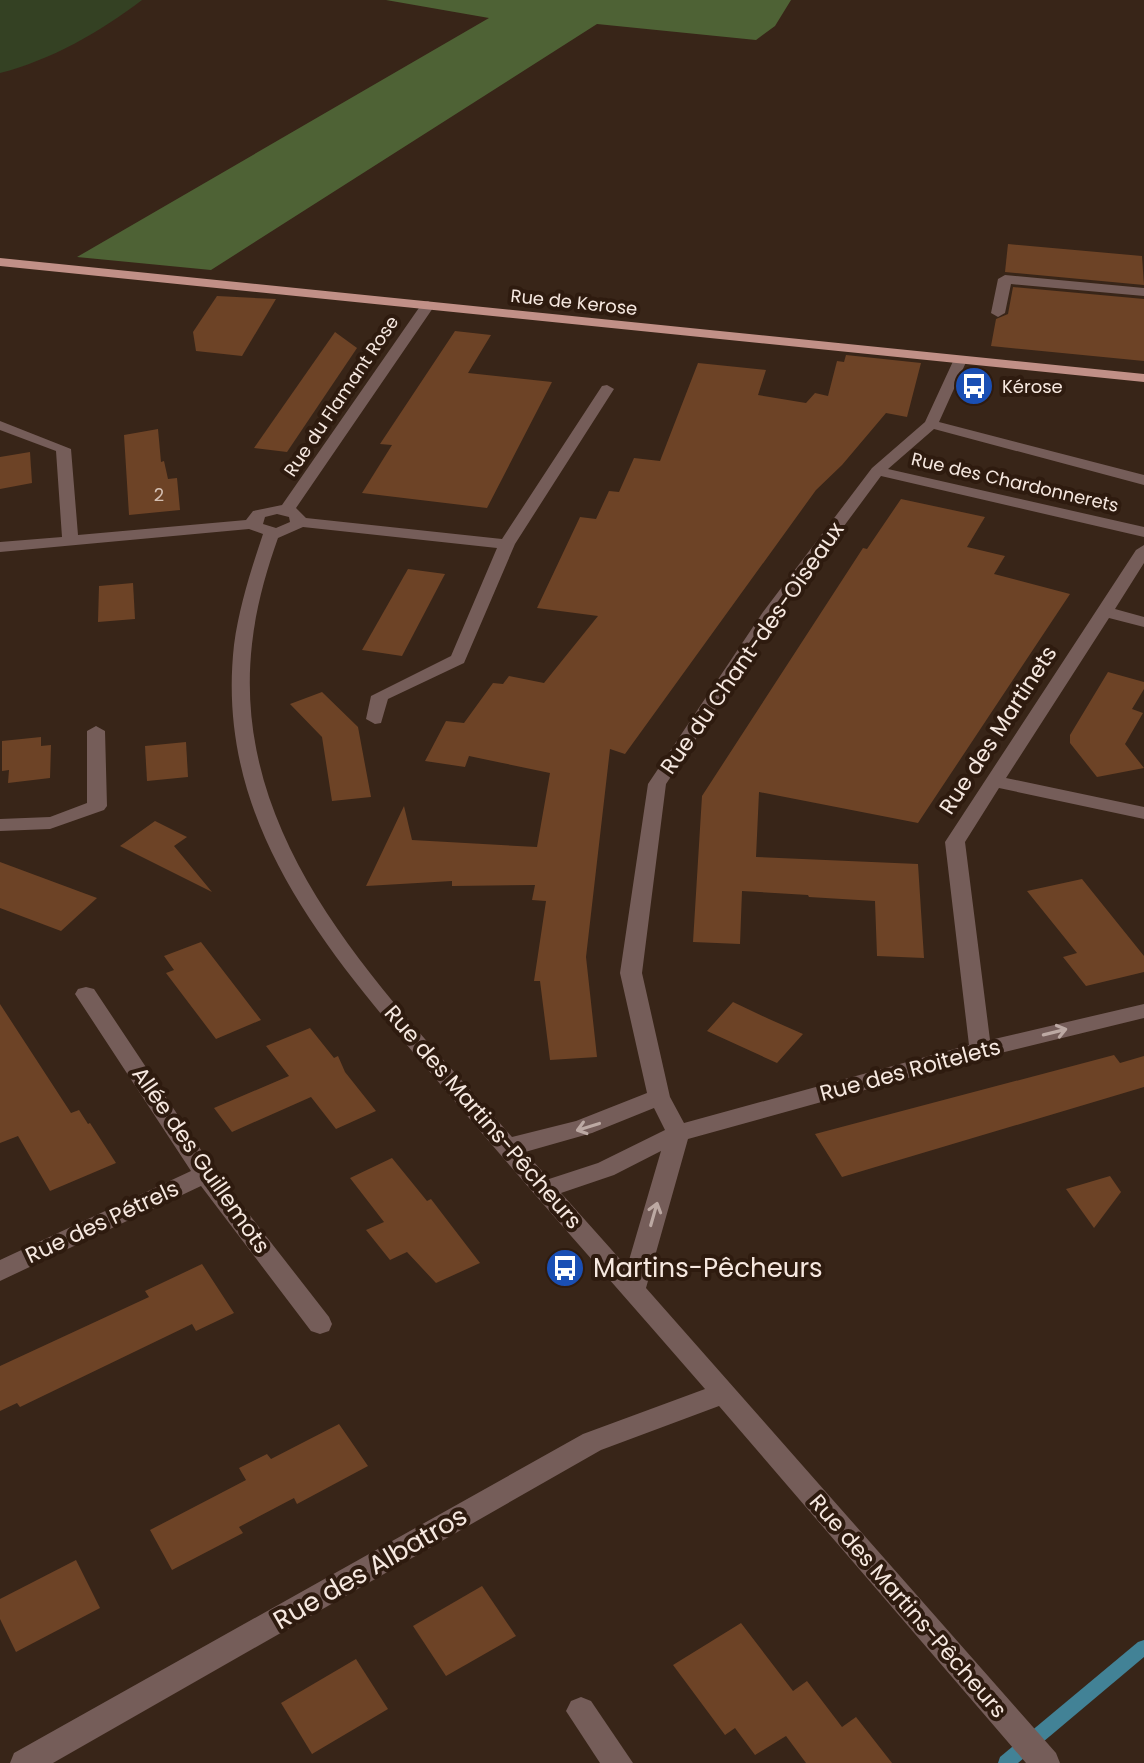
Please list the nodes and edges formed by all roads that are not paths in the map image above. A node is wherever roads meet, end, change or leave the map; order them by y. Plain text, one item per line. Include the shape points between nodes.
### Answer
1 (0, 262) edge
2 (1144, 292) edge
3 (428, 305) junction
4 (998, 313) dead end
5 (960, 360) junction
6 (1144, 378) edge
7 (607, 389) dead end
8 (931, 424) junction
9 (0, 425) edge
10 (877, 471) junction
11 (1144, 480) edge
12 (293, 516) junction
13 (262, 529) junction
14 (1144, 532) edge
15 (70, 541) junction
16 (507, 544) junction
17 (0, 547) edge
18 (1144, 550) edge
19 (1104, 611) junction
20 (1144, 622) edge
21 (375, 719) dead end
22 (96, 731) dead end
23 (992, 781) junction
24 (1144, 813) edge
25 (0, 825) edge
26 (86, 994) dead end
27 (1144, 1011) edge
28 (980, 1050) junction
29 (659, 1097) junction
30 (678, 1133) junction
31 (506, 1147) junction
32 (205, 1174) junction
33 (544, 1190) junction
34 (0, 1271) edge
35 (633, 1289) junction
36 (320, 1324) dead end
37 (724, 1393) junction
38 (581, 1711) dead end
39 (25, 1763) edge
40 (618, 1763) edge
41 (1045, 1763) edge

1 - 3 main road, Rue de Kerose
2 - 4 street via 1005,279
3 - 5 main road, Rue de Kerose
3 - 12 street, Rue du Flamant Rose
5 - 6 main road, Rue de Kerose
5 - 8 street, Rue du Chant-des-Oiseaux
7 - 16 street
8 - 10 street, Rue du Chant-des-Oiseaux
8 - 11 street
9 - 15 street via 63,449
10 - 14 street, Rue des Chardonnerets
10 - 29 street, Rue du Chant-des-Oiseaux via 769,616 657,784 631,973
12 - 13 street via 288,530
12 - 13 street via 259,514
12 - 16 street
13 - 15 street
13 - 31 street, Rue des Martins-Pêcheurs via 239,655 240,703 250,764 269,826 296,883 336,945
15 - 17 street
16 - 21 street via 458,659 380,696
18 - 19 street, Rue des Martinets
19 - 20 street
19 - 23 street, Rue des Martinets
22 - 25 street via 97,806 24,829
23 - 24 street
23 - 28 street, Rue des Martinets via 955,842
26 - 32 street, Allée des Guillemots
28 -> 27 street, Rue des Roitelets
28 - 30 street, Rue des Roitelets
29 - 30 street
29 -> 31 street via 598,1124
30 - 33 street, Rue des Roitelets via 606,1169
35 -> 30 street
31 - 33 street, Rue des Martins-Pêcheurs
32 - 34 street, Rue des Pétrels
32 - 36 street, Allée des Guillemots
33 - 35 street, Rue des Martins-Pêcheurs
35 - 37 street, Rue des Martins-Pêcheurs
37 - 39 street, Rue des Albatros via 592,1442
37 - 41 street, Rue des Martins-Pêcheurs
38 - 40 street

